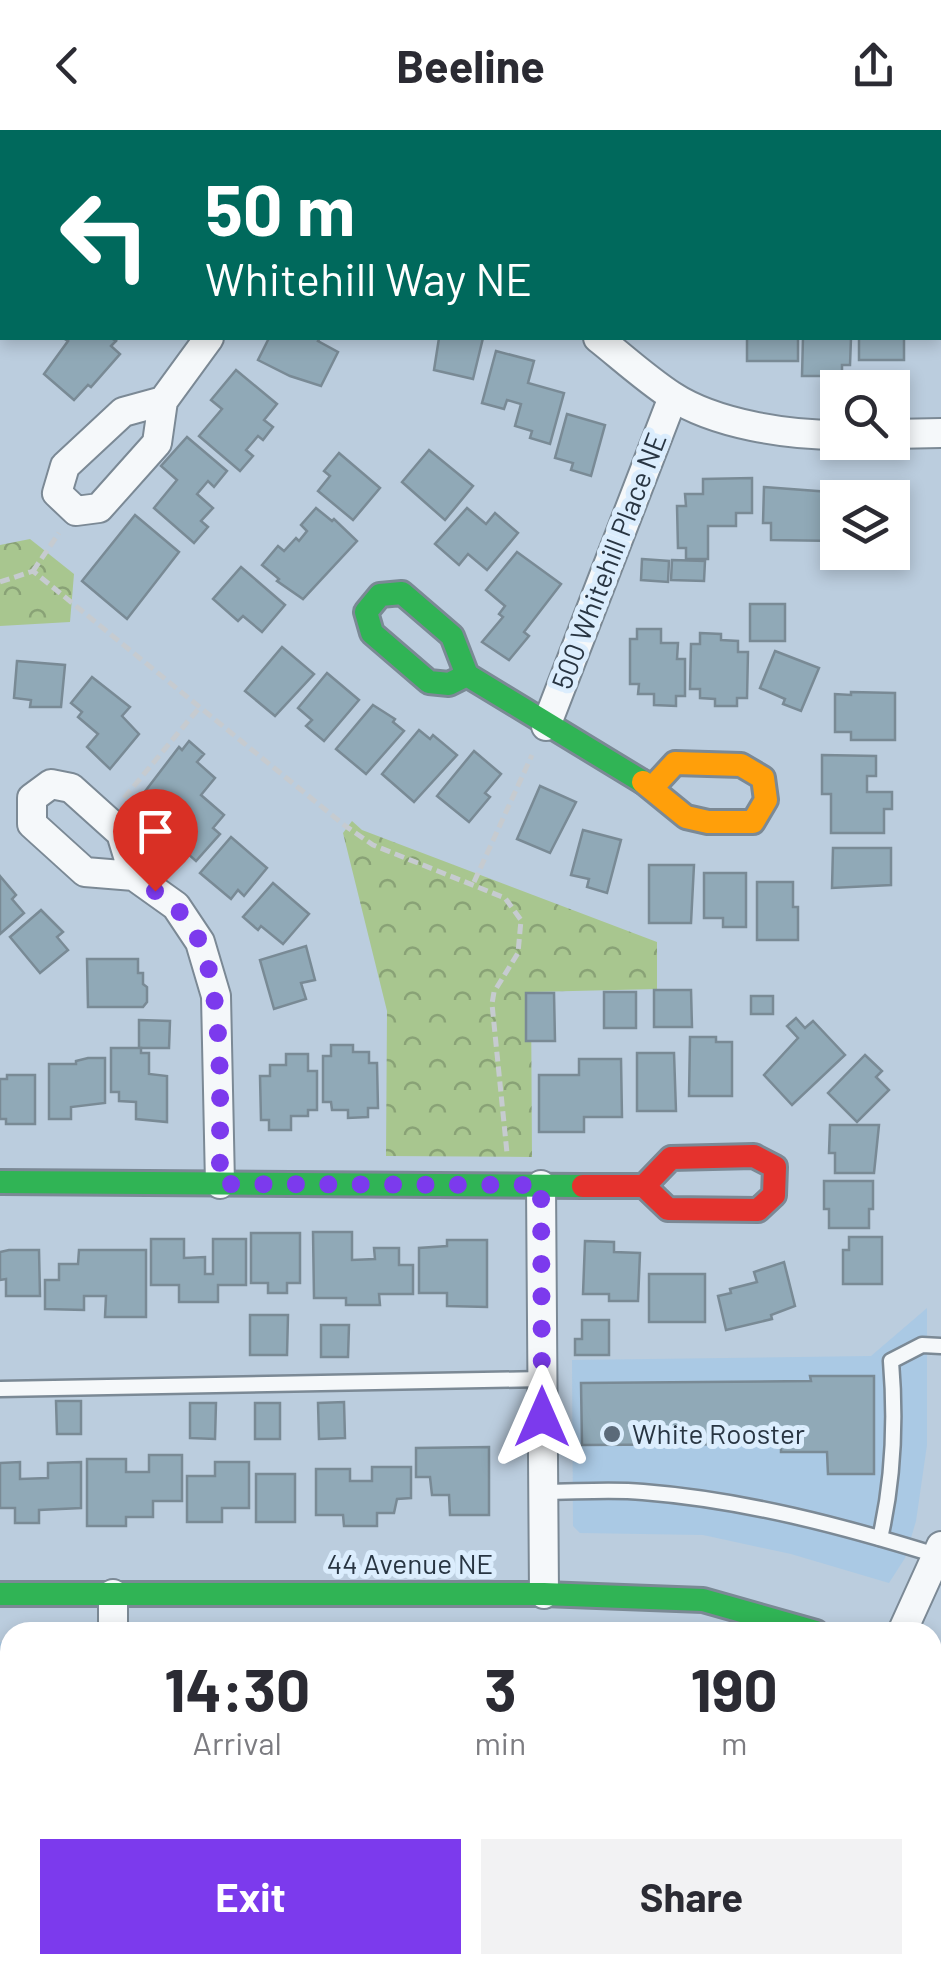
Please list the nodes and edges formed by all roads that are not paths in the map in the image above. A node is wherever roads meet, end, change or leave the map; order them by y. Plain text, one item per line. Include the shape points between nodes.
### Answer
1 (208, 340) edge
2 (601, 340) edge
3 (673, 396) junction
4 (163, 401) junction
5 (941, 433) edge
6 (910, 434) edge
7 (820, 435) edge
8 (467, 674) junction
9 (546, 726) junction
10 (652, 788) junction
11 (134, 876) dead end
12 (0, 1182) edge
13 (220, 1184) junction
14 (541, 1185) junction
15 (644, 1186) junction
16 (941, 1346) edge
17 (542, 1379) junction
18 (0, 1388) edge
19 (542, 1492) junction
20 (880, 1538) junction
21 (940, 1551) edge
22 (0, 1594) edge
23 (112, 1594) junction
24 (544, 1594) junction
25 (113, 1622) edge
26 (781, 1622) edge
27 (907, 1622) edge

1 - 4 street
2 - 3 street
3 - 7 street via 714,417
3 - 9 street, 500 Whitehill Place NE
4 - 4 street via 123,412 64,466 57,493 76,511 100,508 157,444
5 - 6 street
8 - 8 street via 449,684 429,682 372,633 366,612 380,595 402,593 455,636
8 - 9 street, 500 Whitehill Place NE
9 - 10 street, 500 Whitehill Place NE
10 - 10 street, 500 Whitehill Place NE via 691,822 753,822 766,800 764,778 741,765 675,763
11 - 13 street via 176,906 200,942 216,996
12 - 13 street
13 - 14 street
14 - 15 street
14 - 17 street
15 - 15 street via 668,1209 758,1210 774,1196 775,1167 754,1156 672,1158
16 - 20 lane via 922,1345 891,1362 896,1421
17 - 18 lane
17 - 19 street
19 - 20 lane via 640,1491 711,1500
19 - 24 street
20 - 21 lane
21 - 27 street
22 - 23 street, 44 Avenue NE
23 - 24 street, 44 Avenue NE
23 - 25 street
24 - 26 street, 44 Avenue NE via 703,1600

